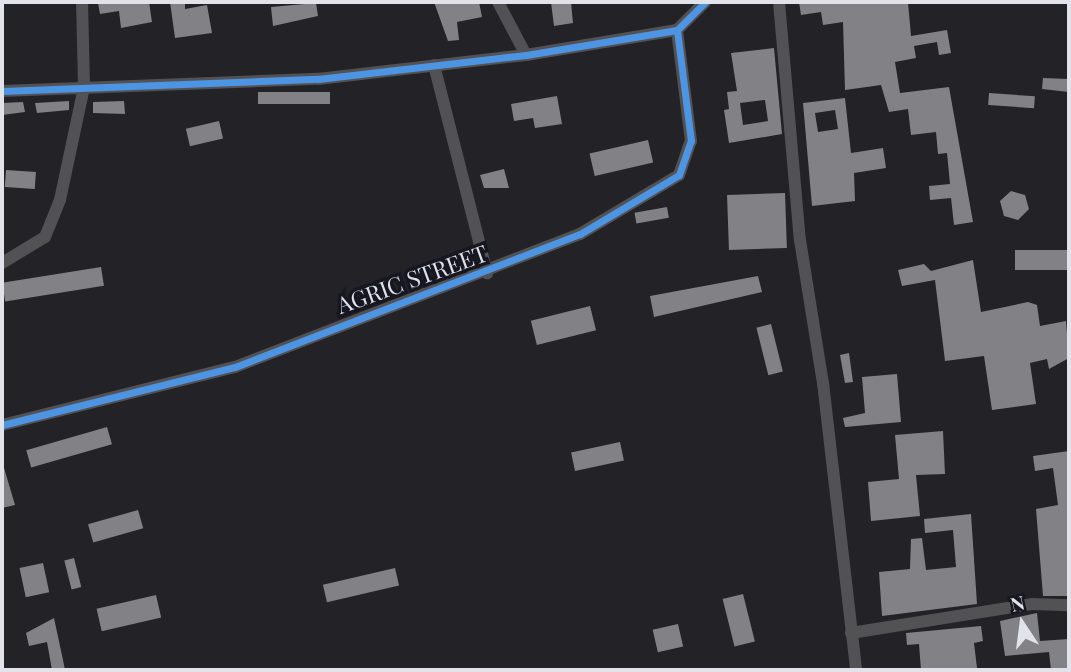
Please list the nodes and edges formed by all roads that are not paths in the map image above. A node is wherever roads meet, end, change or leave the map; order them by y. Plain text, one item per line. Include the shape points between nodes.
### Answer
1 (82, 2) edge
2 (498, 2) edge
3 (705, 2) edge
4 (779, 2) edge
5 (677, 30) junction
6 (526, 55) junction
7 (434, 65) junction
8 (83, 86) junction
9 (2, 91) edge
10 (2, 263) edge
11 (487, 273) junction
12 (2, 425) edge
13 (1069, 604) edge
14 (851, 633) junction
15 (856, 670) edge

1 - 8 street
2 - 6 street
3 - 5 street
4 - 14 street via 800,240 823,383
5 - 6 street
5 - 11 street, AGRIC STREET via 691,141 679,176 580,234
6 - 7 street
7 - 8 street via 318,79
7 - 11 street
8 - 9 street
8 - 10 street via 60,200 45,237
11 - 12 street, AGRIC STREET via 235,367
13 - 14 street via 1032,604
14 - 15 street

